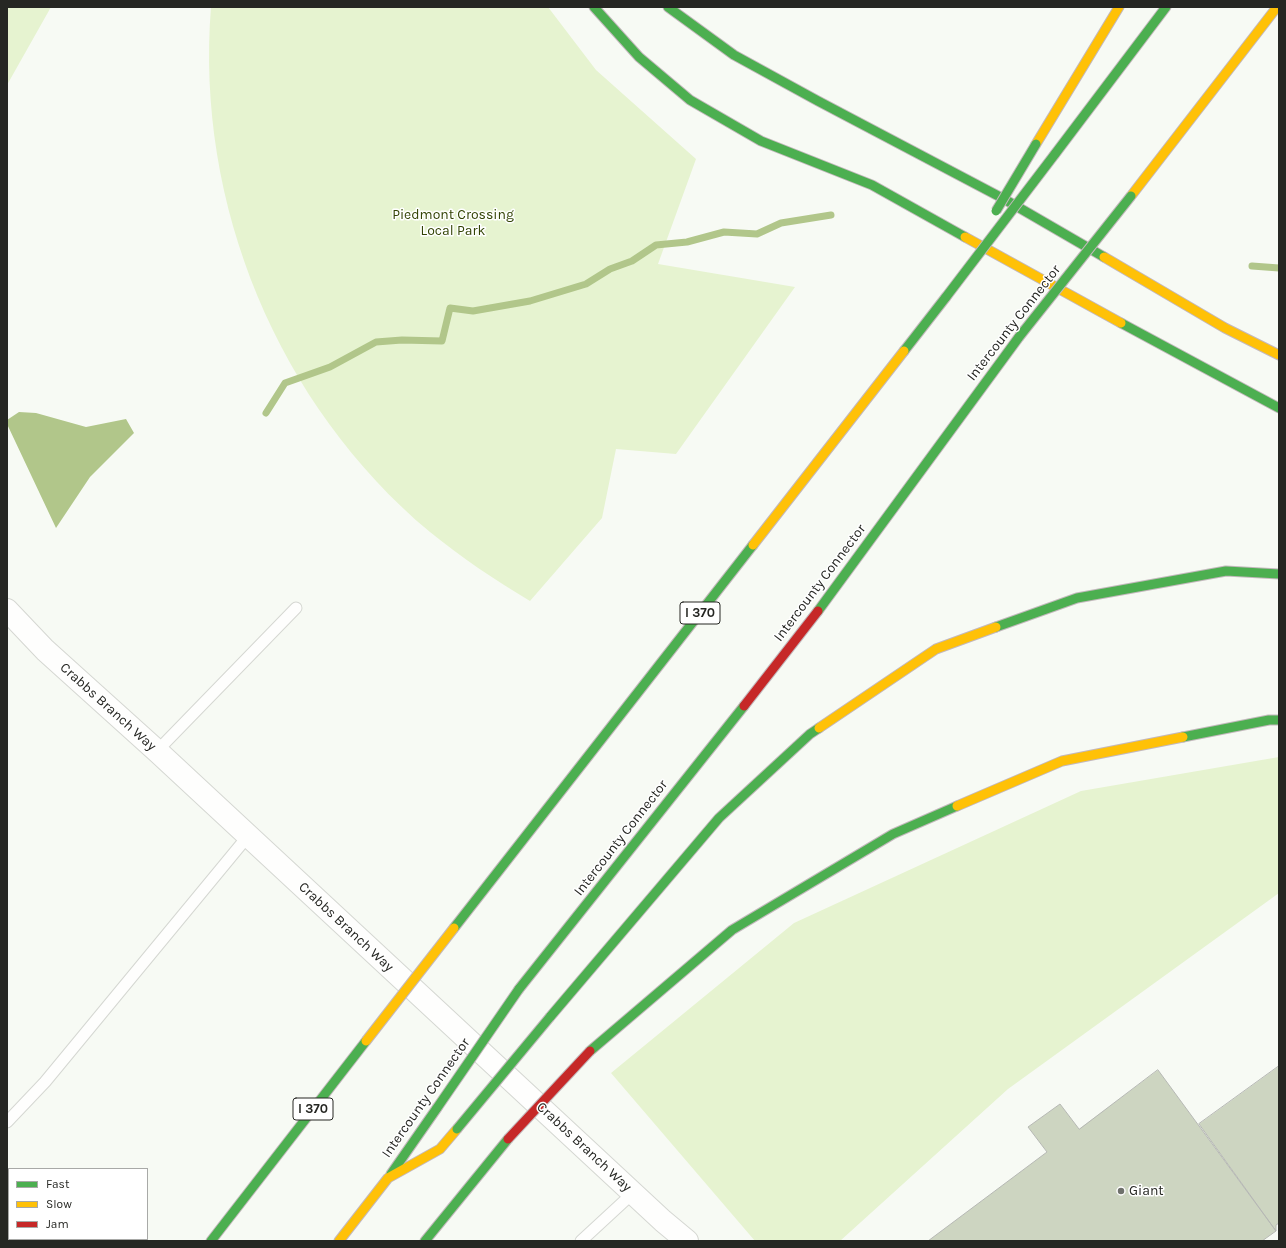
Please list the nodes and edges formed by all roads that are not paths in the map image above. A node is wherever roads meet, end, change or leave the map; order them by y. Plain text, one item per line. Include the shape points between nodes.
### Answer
1 (594, 7) edge
2 (668, 7) edge
3 (1119, 7) edge
4 (1166, 7) edge
5 (1277, 7) edge
6 (993, 217) dead end
7 (985, 230) dead end
8 (946, 297) junction
9 (1279, 355) edge
10 (1279, 408) edge
11 (1279, 574) edge
12 (296, 608) dead end
13 (7, 610) edge
14 (1279, 720) edge
15 (157, 751) junction
16 (248, 836) junction
17 (7, 1122) edge
18 (388, 1178) junction
19 (633, 1192) junction
20 (211, 1241) edge
21 (339, 1241) edge
22 (425, 1241) edge
23 (581, 1241) edge
24 (687, 1241) edge

1 - 10 highway via 639,57 690,100 760,141 872,185
2 - 9 highway via 734,55 1004,199 1225,328
3 - 6 highway, bridge
4 - 8 highway, bridge
5 - 18 highway, Intercounty Connector, bridge via 1019,337 798,638 519,988
7 - 8 highway, bridge
8 - 20 highway, I 370, bridge
11 - 18 highway, bridge via 1226,571 1077,598 936,649 810,734 719,818 440,1149
12 - 15 lane
13 - 15 street, Crabbs Branch Way via 45,650
14 - 22 highway, bridge via 1062,761 893,834 732,930 590,1051 508,1139
15 - 16 street, Crabbs Branch Way
16 - 17 lane via 45,1082
16 - 19 street, Crabbs Branch Way
18 - 21 highway, Intercounty Connector
19 - 23 lane
19 - 24 street, Crabbs Branch Way

